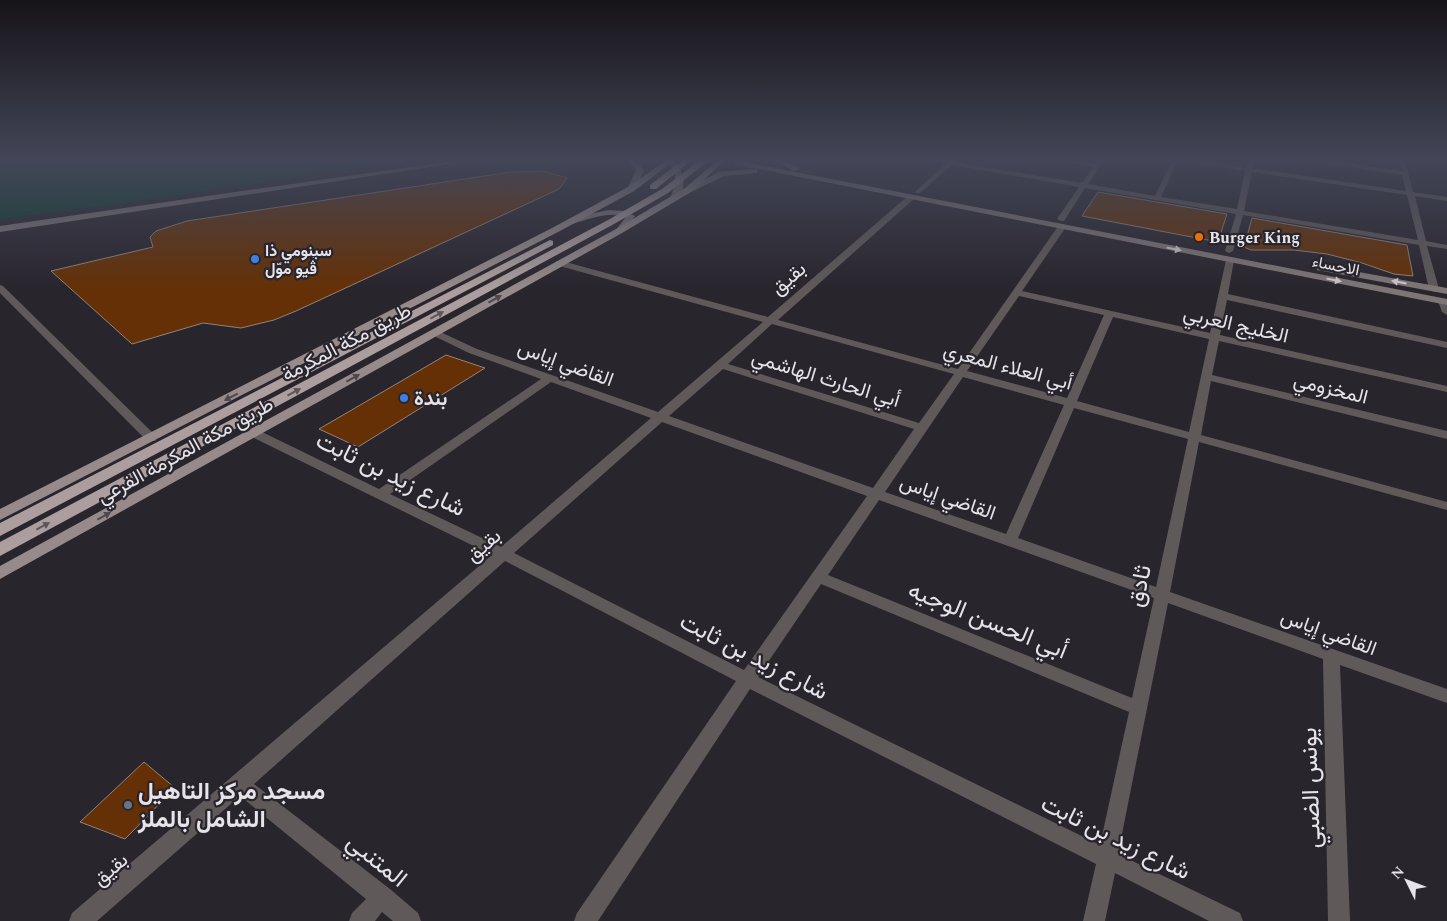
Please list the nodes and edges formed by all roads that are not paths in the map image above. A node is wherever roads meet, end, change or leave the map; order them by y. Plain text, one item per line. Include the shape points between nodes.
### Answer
1 (146, 203) edge
2 (169, 203) edge
3 (605, 203) edge
4 (625, 203) edge
5 (644, 203) edge
6 (666, 203) edge
7 (906, 203) edge
8 (957, 203) edge
9 (1074, 203) edge
10 (1187, 203) edge
11 (1242, 203) edge
12 (1413, 203) edge
13 (1240, 212) junction
14 (572, 221) junction
15 (0, 222) edge
16 (1062, 223) junction
17 (0, 229) edge
18 (619, 231) junction
19 (1423, 242) junction
20 (1447, 247) edge
21 (1229, 255) junction
22 (559, 263) junction
23 (0, 288) edge
24 (1434, 289) junction
25 (1447, 292) edge
26 (1018, 293) junction
27 (1223, 296) junction
28 (1445, 302) edge
29 (1447, 312) edge
30 (1110, 313) junction
31 (771, 320) junction
32 (436, 333) junction
33 (1214, 337) junction
34 (1447, 345) edge
35 (720, 364) junction
36 (961, 373) junction
37 (1206, 377) junction
38 (550, 378) junction
39 (1447, 390) edge
40 (1070, 403) junction
41 (658, 417) junction
42 (922, 428) junction
43 (254, 433) junction
44 (1447, 435) edge
45 (1194, 436) junction
46 (151, 438) junction
47 (877, 494) junction
48 (379, 495) junction
49 (1447, 506) edge
50 (0, 514) edge
51 (0, 530) edge
52 (1010, 540) junction
53 (0, 550) edge
54 (503, 554) junction
55 (0, 574) edge
56 (819, 577) junction
57 (1161, 593) junction
58 (1331, 654) junction
59 (747, 680) junction
60 (1447, 696) edge
61 (1139, 708) junction
62 (240, 784) junction
63 (1106, 860) junction
64 (382, 897) junction
65 (80, 921) edge
66 (360, 921) edge
67 (410, 921) edge
68 (584, 921) edge
69 (1094, 921) edge
70 (1232, 921) edge
71 (1340, 921) edge

1 - 15 main road
2 - 17 main road
3 - 14 main road, طريق مكة المكرمة الفرعي
4 - 51 highway, طريق مكة المكرمة
53 -> 5 highway, طريق مكة المكرمة
6 - 18 main road, طريق مكة المكرمة الفرعي
7 - 31 street, بقيق
8 - 16 main road, الاحساء
9 - 16 street
10 - 13 street
11 - 13 street, ثادق
12 - 19 street
13 - 19 street
13 - 21 street, ثادق
14 - 18 main road via 605,211 621,211 631,216
14 -> 46 main road, طريق مكة المكرمة الفرعي
16 - 21 main road, الاحساء
16 - 26 street
18 - 22 main road, طريق مكة المكرمة الفرعي
19 - 20 street
19 - 24 street
24 -> 21 main road
21 - 27 street, ثادق
21 -> 28 main road, الاحساء
22 - 31 street, أبي العلاء المعري
32 -> 22 main road, طريق مكة المكرمة الفرعي
23 - 46 street
24 - 25 main road
26 - 30 street, الخليج العربي
26 - 36 street
27 - 33 street, ثادق
27 - 34 street
28 - 29 street
30 - 33 street, الخليج العربي
30 - 40 street
31 - 35 street, بقيق
31 - 36 street, أبي العلاء المعري
32 - 38 street, القاضي إياس via 473,351
43 -> 32 main road, طريق مكة المكرمة الفرعي
33 - 37 street, ثادق
33 - 39 street, الخليج العربي
35 - 41 street, بقيق
35 - 42 street, أبي الحارث الهاشمي
36 - 40 street, أبي العلاء المعري
36 - 42 street
37 - 44 street, المخزومي
37 - 45 street, ثادق
38 - 41 street, القاضي إياس
38 - 48 street
40 - 45 street, أبي العلاء المعري
40 - 52 street
41 - 47 street, القاضي إياس
41 - 54 street, بقيق
42 - 47 street
43 - 48 street, شارع زيد بن ثابت
55 -> 43 main road, طريق مكة المكرمة الفرعي
45 - 49 street, أبي العلاء المعري
45 - 57 street, ثادق
46 - 50 main road, طريق مكة المكرمة الفرعي
47 - 52 street, القاضي إياس
47 - 56 street
48 - 54 street, شارع زيد بن ثابت
52 - 57 street, القاضي إياس
54 - 59 street, شارع زيد بن ثابت
54 - 62 street, بقيق
56 - 59 street
56 - 61 street, أبي الحسن الوجيه
57 - 58 street, القاضي إياس
57 - 61 street, ثادق
58 - 60 street, القاضي إياس
58 - 71 street, يونس الضبي
59 - 63 street, شارع زيد بن ثابت
59 - 68 street
61 - 63 street, ثادق
62 - 64 street, المتنبي
62 - 65 street, بقيق
63 - 69 street, ثادق
63 - 70 street, شارع زيد بن ثابت
64 - 66 street
64 - 67 street, المتنبي

